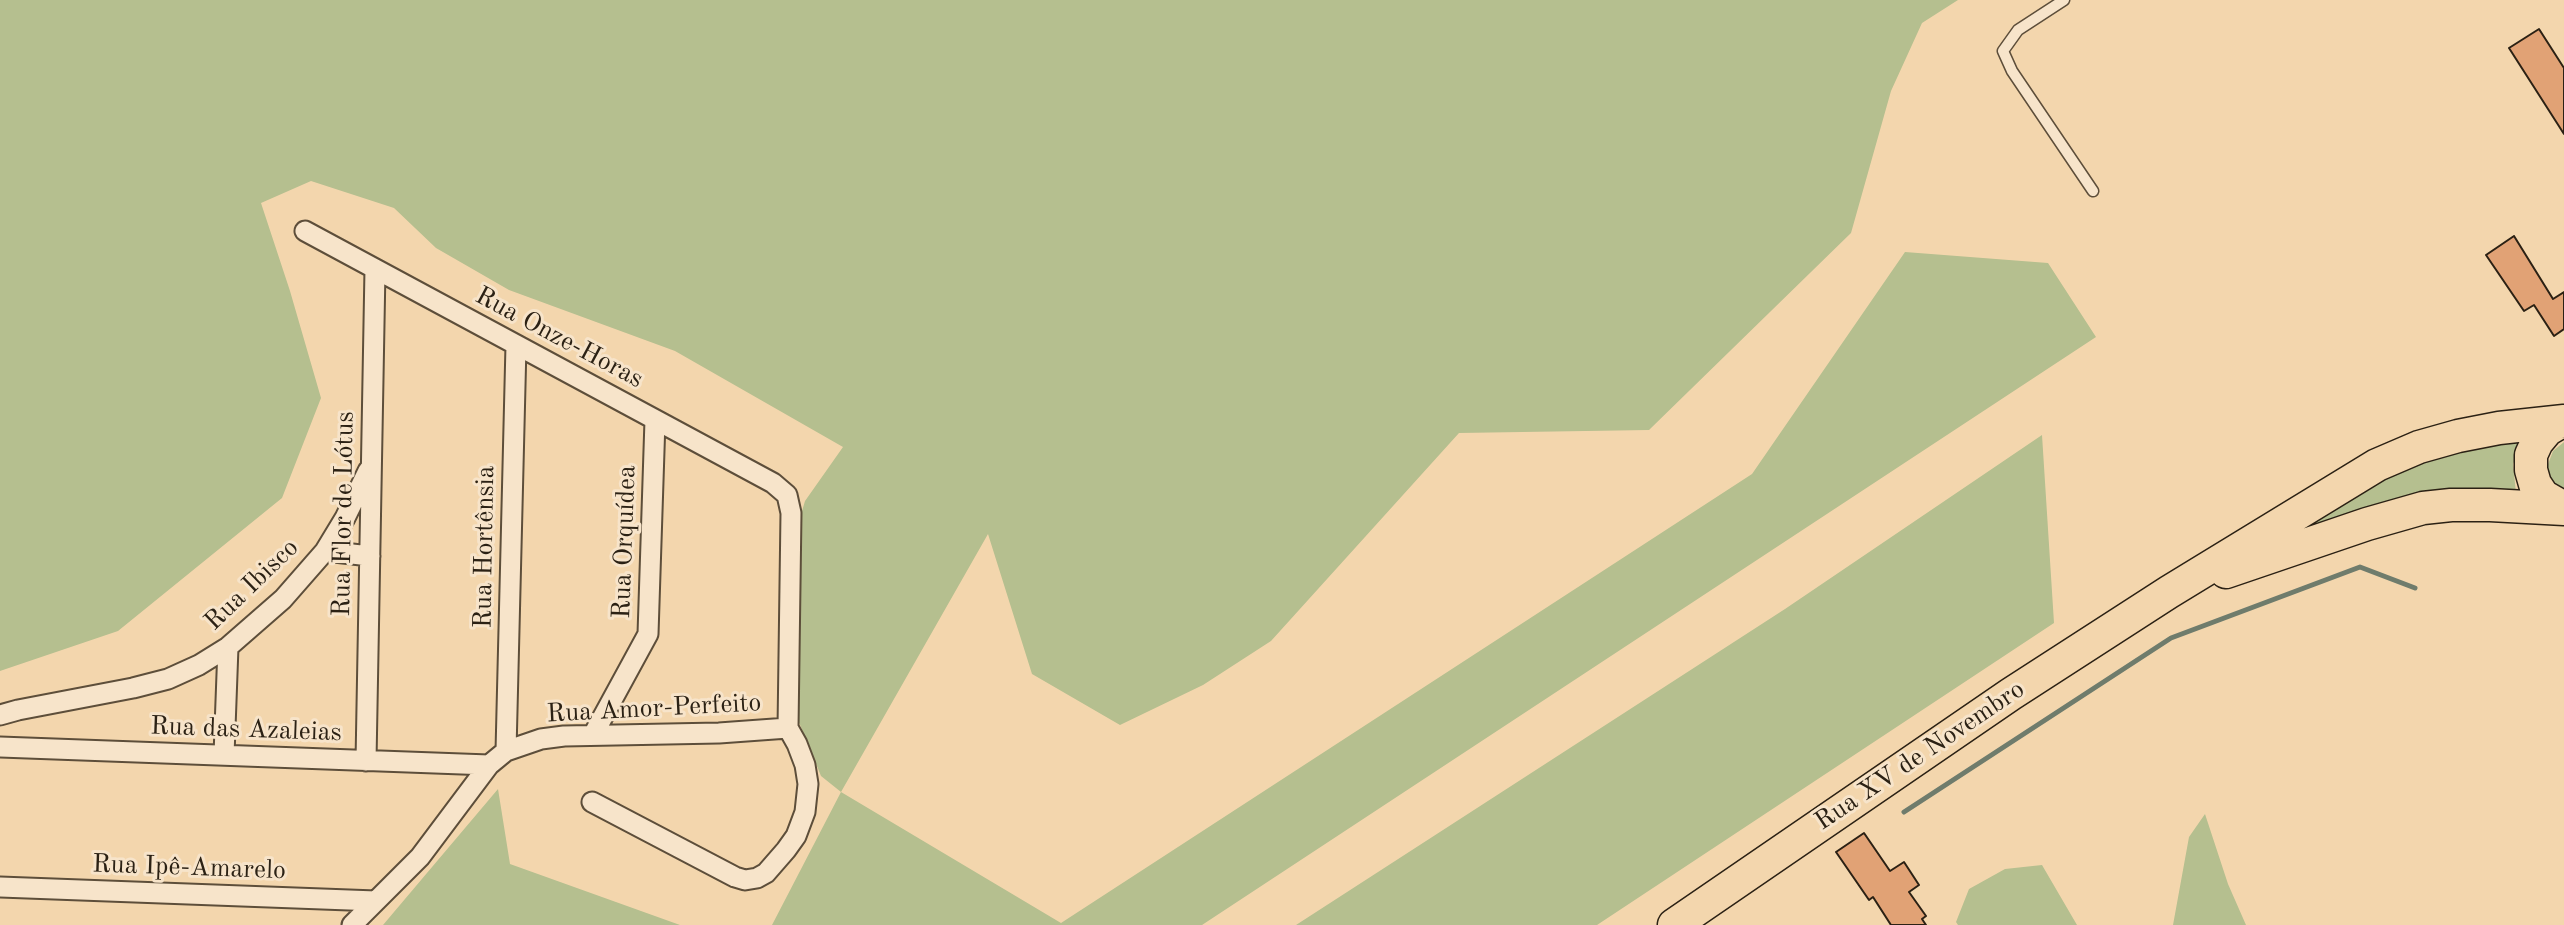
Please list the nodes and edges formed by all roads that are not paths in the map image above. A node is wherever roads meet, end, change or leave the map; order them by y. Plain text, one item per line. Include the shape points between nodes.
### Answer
1 (2064, 0) edge
2 (2093, 191) dead end
3 (305, 231) dead end
4 (375, 269) junction
5 (516, 345) junction
6 (655, 420) junction
7 (2562, 422) edge
8 (372, 465) junction
9 (2564, 509) edge
10 (325, 551) junction
11 (370, 556) junction
12 (2169, 592) junction
13 (228, 647) junction
14 (0, 715) edge
15 (788, 729) junction
16 (593, 735) junction
17 (0, 747) edge
18 (506, 751) junction
19 (224, 755) junction
20 (366, 761) junction
21 (489, 765) junction
22 (592, 802) dead end
23 (0, 887) edge
24 (376, 901) junction
25 (352, 925) edge
26 (1674, 925) edge

1 - 2 lane via 2018,30 2003,51
3 - 4 street, Rua Onze-Horas
4 - 5 street, Rua Onze-Horas
4 - 8 street, Rua Flor de Lótus
5 - 6 street, Rua Onze-Horas
5 - 18 street, Rua Hortênsia
6 - 15 street, Rua Onze-Horas via 773,483 787,495 791,513
6 - 16 street, Rua Orquídea via 648,634
7 - 9 main road via 2537,442 2531,470 2543,496
7 - 12 main road, Rua XV de Novembro via 2458,436 2377,465
8 - 10 street, Rua Ibisco
8 - 11 street, Rua Flor de Lótus
9 - 12 main road, Rua XV de Novembro via 2423,508
10 - 11 street
10 - 13 street, Rua Ibisco via 283,599
11 - 20 street, Rua Flor de Lótus
12 - 26 main road, Rua XV de Novembro via 1945,738
13 - 14 street, Rua Ibisco via 168,679
13 - 19 street
15 - 16 street, Rua Amor-Perfeito
15 - 22 street via 805,765 805,812 786,850 757,878 735,877
16 - 18 street, Rua Amor-Perfeito via 541,739
17 - 19 street, Rua das Azaleias
18 - 21 street, Rua Amor-Perfeito
19 - 20 street, Rua das Azaleias
20 - 21 street, Rua das Azaleias
21 - 24 street, Rua Amor-Perfeito via 436,839
23 - 24 street, Rua Ipê-Amarelo
24 - 25 street, Rua Amor-Perfeito

